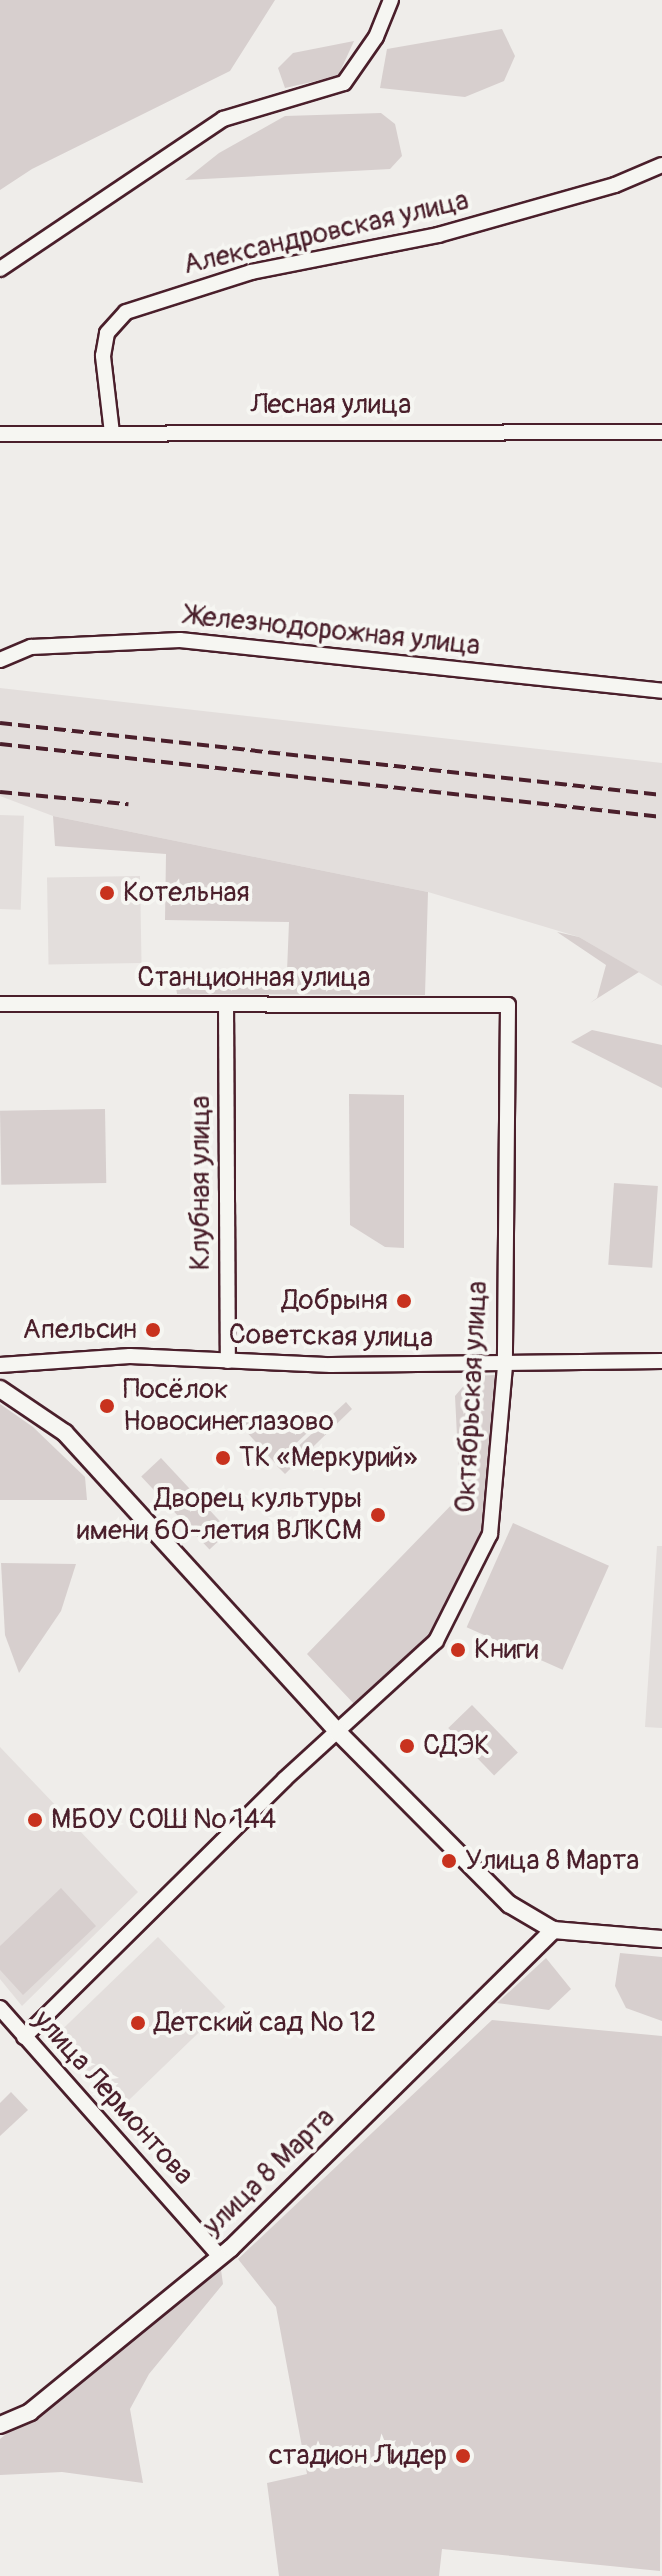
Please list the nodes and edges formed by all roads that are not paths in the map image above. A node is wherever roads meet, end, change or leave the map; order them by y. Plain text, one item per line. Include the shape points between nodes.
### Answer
1 (391, 0) edge
2 (662, 165) edge
3 (0, 269) edge
4 (662, 432) edge
5 (112, 433) junction
6 (0, 434) edge
7 (0, 660) edge
8 (662, 691) edge
9 (0, 1004) edge
10 (226, 1004) junction
11 (508, 1005) joint
12 (228, 1361) junction
13 (662, 1361) edge
14 (0, 1365) edge
15 (505, 1366) junction
16 (0, 1389) edge
17 (338, 1732) junction
18 (553, 1930) junction
19 (662, 1939) edge
20 (0, 2008) edge
21 (24, 2037) junction
22 (220, 2257) junction
23 (0, 2425) edge

1 - 3 street via 376,37 344,83 223,119
2 - 5 street, Александровская улица via 615,185 438,235 251,272 126,312 107,333 103,356
4 - 5 street, Лесная улица
5 - 6 street, Лесная улица
7 - 8 street, Железнодорожная улица via 31,647 180,640
9 - 10 street, Станционная улица
10 - 11 street, Станционная улица
10 - 12 street, Клубная улица
11 - 15 street, Октябрьская улица
12 - 14 street, Советская улица via 130,1356
12 - 15 street, Советская улица
13 - 15 street, Советская улица
15 - 17 street, Октябрьская улица via 490,1534 436,1641
16 - 17 street via 65,1433
17 - 18 street via 509,1904
17 - 21 street, Октябрьская улица
18 - 19 street
18 - 22 street, улица 8 Марта
20 - 21 street, улица Лермонтова
21 - 22 street, улица Лермонтова
22 - 23 street, улица 8 Марта via 30,2412

